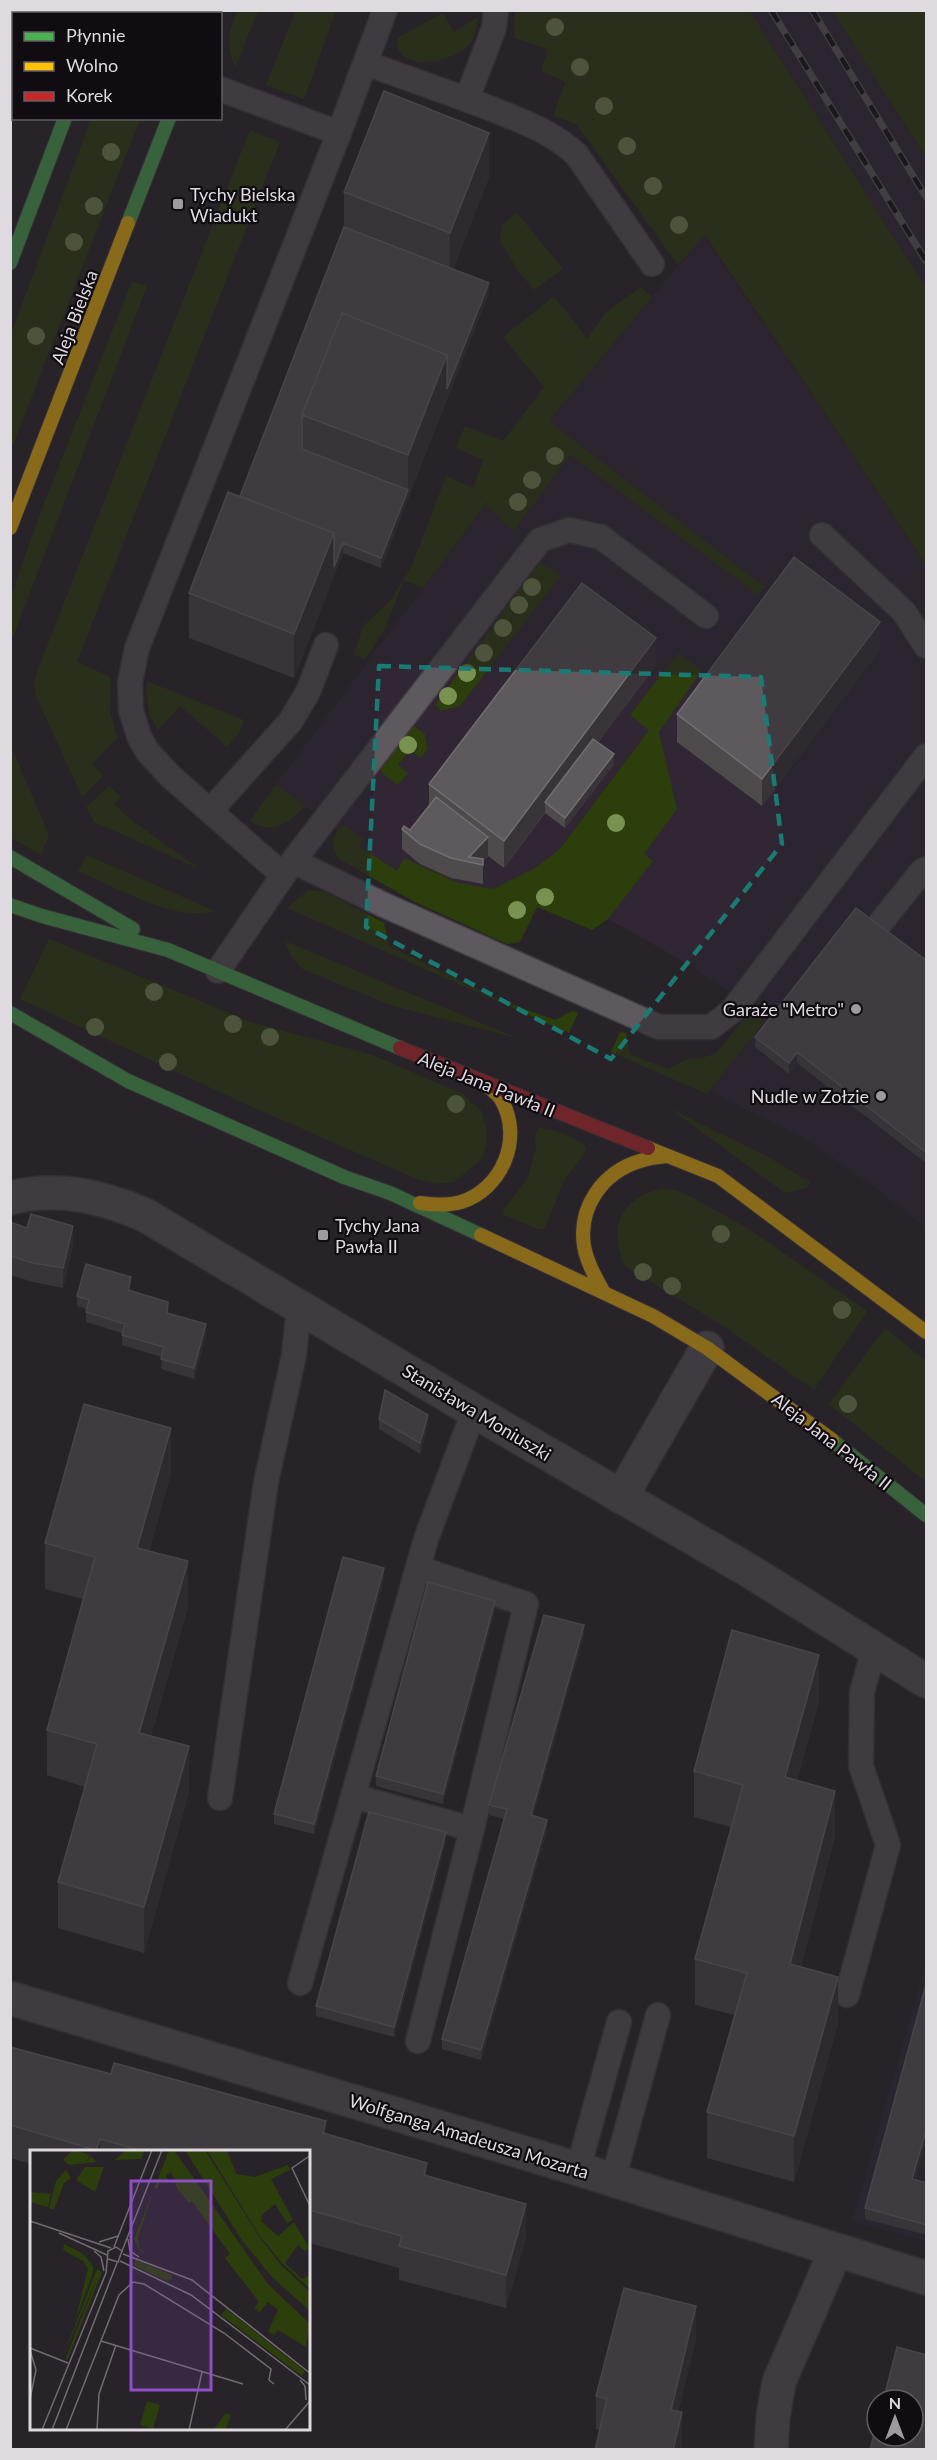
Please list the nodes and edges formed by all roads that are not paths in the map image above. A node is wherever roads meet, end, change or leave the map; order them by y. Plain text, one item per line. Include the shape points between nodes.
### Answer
1 (385, 10) edge
2 (496, 10) edge
3 (365, 63) junction
4 (222, 90) edge
5 (467, 99) junction
6 (64, 120) edge
7 (168, 120) edge
8 (339, 133) junction
9 (10, 263) edge
10 (652, 264) dead end
11 (10, 528) edge
12 (822, 535) dead end
13 (706, 616) dead end
14 (326, 645) dead end
15 (927, 645) edge
16 (927, 756) edge
17 (210, 811) junction
18 (10, 857) edge
19 (288, 868) junction
20 (927, 869) edge
21 (10, 905) edge
22 (874, 931) edge
23 (168, 950) junction
24 (218, 971) junction
25 (10, 1013) edge
26 (53, 1055) dead end
27 (129, 1081) junction
28 (481, 1081) junction
29 (668, 1156) junction
30 (390, 1194) junction
31 (10, 1197) edge
32 (604, 1293) junction
33 (299, 1307) junction
34 (927, 1332) edge
35 (707, 1348) junction
36 (474, 1411) junction
37 (621, 1497) junction
38 (927, 1515) edge
39 (418, 1568) junction
40 (874, 1649) junction
41 (927, 1681) edge
42 (353, 1796) junction
43 (220, 1797) dead end
44 (472, 1829) junction
45 (300, 1983) dead end
46 (847, 1995) dead end
47 (10, 1998) edge
48 (658, 2015) dead end
49 (619, 2022) dead end
50 (418, 2041) dead end
51 (578, 2169) junction
52 (613, 2180) junction
53 (836, 2250) junction
54 (927, 2278) edge
55 (771, 2450) edge

1 - 3 lane
2 - 5 lane via 494,28
3 - 5 lane
3 - 8 lane
4 - 8 lane
5 - 10 lane via 563,141 577,155
6 - 9 street
7 - 11 street, Aleja Bielska
8 - 17 lane via 137,648 130,682 131,711 147,751
12 - 15 lane via 904,612
13 - 19 lane via 602,537 569,530 540,540
14 - 17 lane via 308,692 290,722
16 - 19 lane via 732,1011 711,1027 659,1027 394,909
17 - 19 lane
18 - 23 street
19 - 24 lane
20 - 22 lane
21 - 23 street, Aleja Jana Pawła II
23 - 24 street, Aleja Jana Pawła II
24 - 28 street, Aleja Jana Pawła II
25 - 27 street, Aleja Jana Pawła II
26 - 27 street
27 - 30 street, Aleja Jana Pawła II
28 - 29 street, Aleja Jana Pawła II
28 - 30 street via 502,1102 511,1128 509,1149 496,1178 472,1199 450,1206
29 - 32 street via 634,1162 615,1172 588,1205 583,1248 589,1269
29 - 34 street, Aleja Jana Pawła II via 718,1176
30 - 32 street, Aleja Jana Pawła II
31 - 33 street, Stanisława Moniuszki via 52,1192 113,1202 145,1215
32 - 35 street, Aleja Jana Pawła II
33 - 36 street, Stanisława Moniuszki
33 - 43 lane via 294,1355 266,1482
35 - 37 street
35 - 38 street, Aleja Jana Pawła II via 805,1418
36 - 37 street, Stanisława Moniuszki
36 - 39 lane
37 - 40 street, Stanisława Moniuszki
39 - 42 lane
39 - 44 lane via 526,1604
40 - 41 street, Stanisława Moniuszki
40 - 46 lane via 862,1692 861,1766 888,1845
42 - 44 lane
42 - 45 lane
44 - 50 lane
47 - 51 street, Wolfganga Amadeusza Mozarta
48 - 52 lane
49 - 51 lane
51 - 52 street, Wolfganga Amadeusza Mozarta
52 - 53 street, Wolfganga Amadeusza Mozarta
53 - 54 street, Wolfganga Amadeusza Mozarta
53 - 55 street via 779,2382

